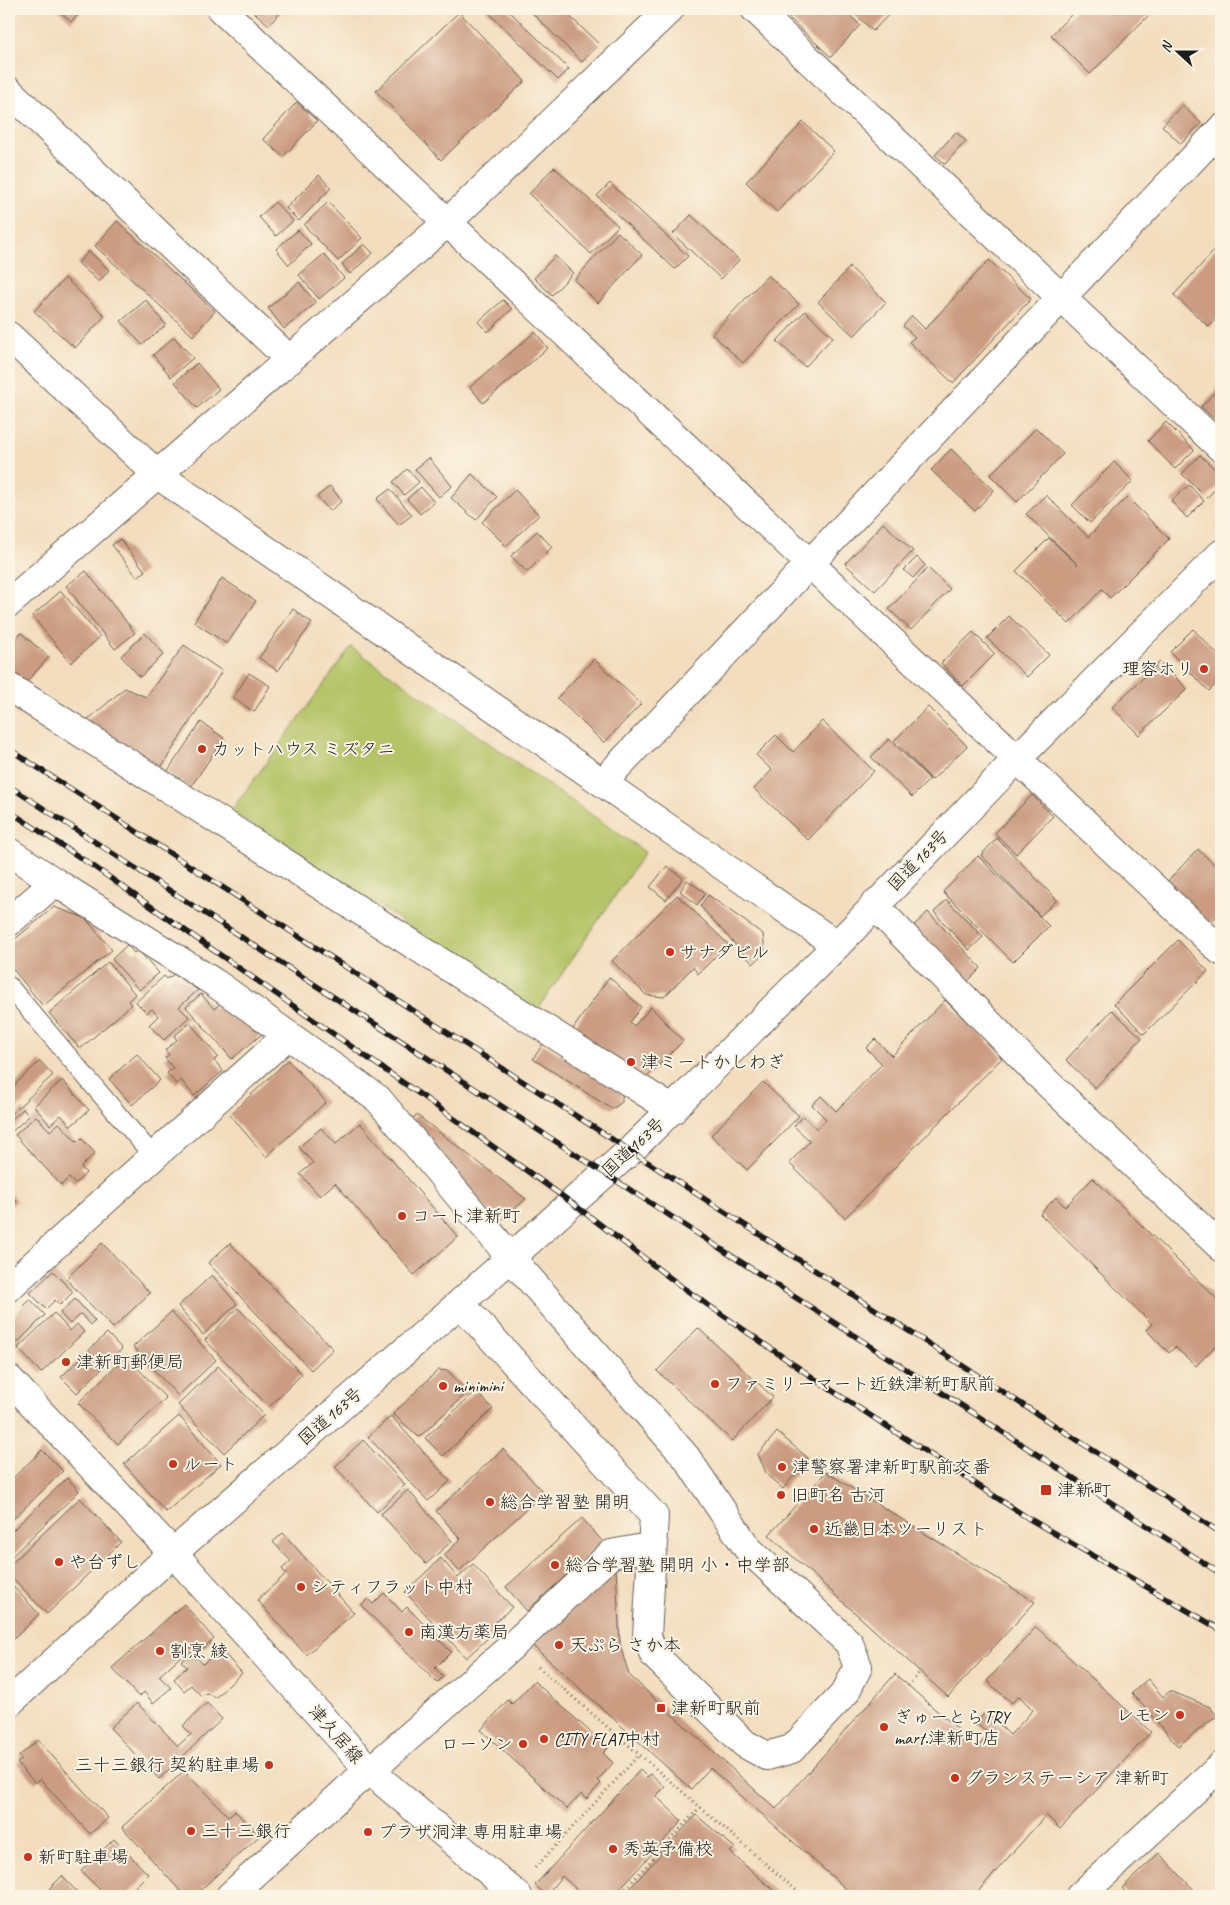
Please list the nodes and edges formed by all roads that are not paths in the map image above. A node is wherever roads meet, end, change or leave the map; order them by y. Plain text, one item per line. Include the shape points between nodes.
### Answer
1 (221, 9) edge
2 (670, 9) edge
3 (755, 9) edge
4 (9, 91) edge
5 (1221, 129) edge
6 (448, 222) junction
7 (1062, 297) junction
8 (9, 336) edge
9 (290, 360) junction
10 (1221, 448) edge
11 (158, 475) junction
12 (1221, 554) edge
13 (810, 565) junction
14 (9, 603) edge
15 (9, 687) edge
16 (1018, 758) junction
17 (603, 782) junction
18 (9, 852) edge
19 (55, 882) junction
20 (874, 905) junction
21 (9, 922) edge
22 (836, 945) junction
23 (1220, 948) edge
24 (9, 986) edge
25 (287, 1036) junction
26 (673, 1110) junction
27 (154, 1156) junction
28 (1221, 1247) edge
29 (511, 1258) junction
30 (9, 1287) edge
31 (460, 1303) junction
32 (9, 1378) edge
33 (654, 1546) junction
34 (173, 1553) junction
35 (9, 1703) edge
36 (1221, 1766) edge
37 (370, 1772) junction
38 (515, 1894) edge
39 (230, 1896) edge
40 (1080, 1896) edge

1 - 6 main road
2 - 6 main road
3 - 7 main road
4 - 9 main road
5 - 7 main road
6 - 9 main road
6 - 13 main road
7 - 10 main road
7 - 13 main road
8 - 11 main road
9 - 11 main road
11 - 14 main road
11 - 17 main road
12 - 16 main road, 国道163号
13 - 16 main road
13 - 17 main road
15 - 26 main road
16 - 20 main road, 国道163号
16 - 23 main road
17 - 22 main road
18 - 19 main road
19 - 21 main road
19 - 25 main road via 215,983
20 - 22 main road, 国道163号
20 - 28 main road via 1037,1073
22 - 26 main road, 国道163号
24 - 27 lane
25 - 27 main road
25 - 29 main road via 378,1099
26 - 29 main road, 国道163号
27 - 30 main road
29 - 31 main road, 国道163号
29 - 33 main road via 686,1457 748,1549 849,1643 858,1667 845,1693 792,1749 766,1756 744,1744 654,1655 647,1636
31 - 33 main road via 654,1516
31 - 34 main road, 国道163号
32 - 34 main road, 津久居線
33 - 37 main road via 611,1554
34 - 35 main road, 国道163号
34 - 37 main road, 津久居線
36 - 40 main road
37 - 38 main road, 津久居線
37 - 39 main road

